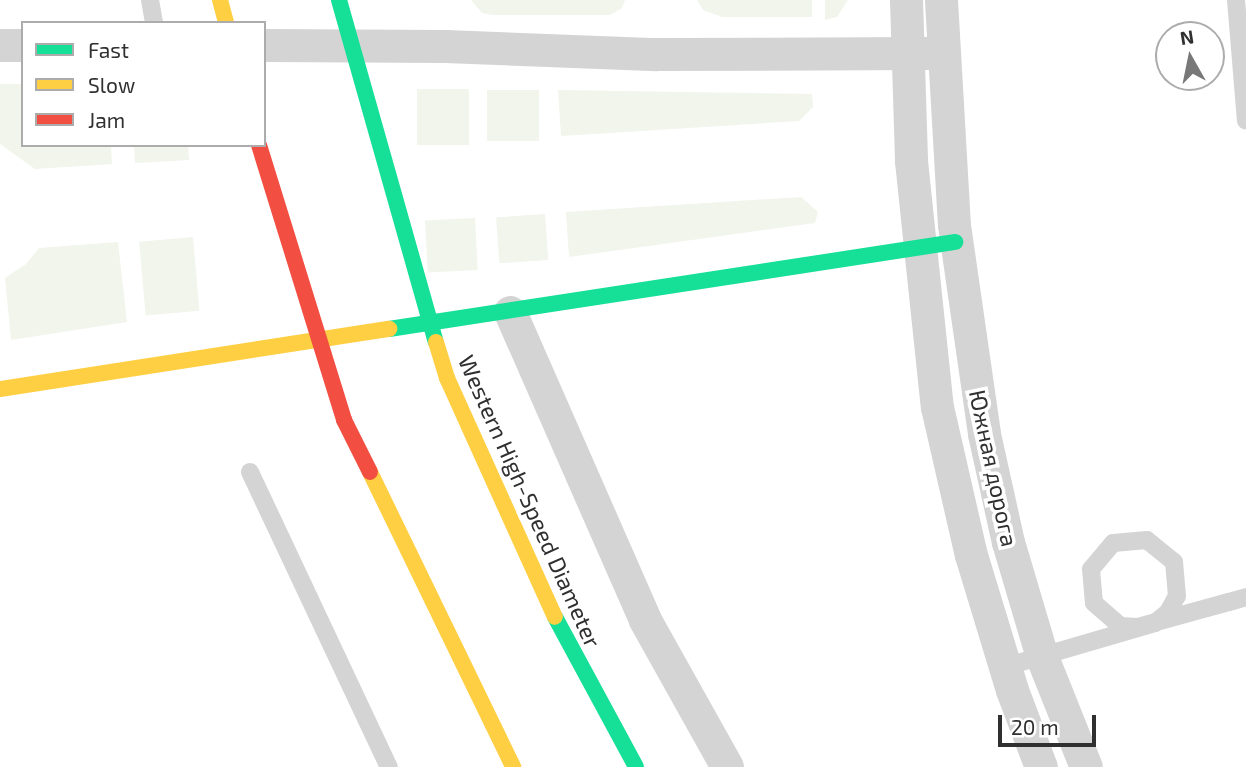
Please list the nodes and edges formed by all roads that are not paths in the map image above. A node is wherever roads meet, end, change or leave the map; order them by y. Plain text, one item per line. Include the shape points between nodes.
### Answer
1 (149, 0) edge
2 (220, 0) edge
3 (339, 0) edge
4 (906, 0) edge
5 (941, 0) edge
6 (1236, 0) edge
7 (154, 21) edge
8 (225, 21) edge
9 (0, 46) edge
10 (21, 46) edge
11 (266, 46) edge
12 (943, 52) junction
13 (907, 54) junction
14 (1246, 121) edge
15 (260, 147) edge
16 (956, 242) junction
17 (917, 249) junction
18 (510, 312) junction
19 (0, 389) edge
20 (250, 472) dead end
21 (1237, 600) edge
22 (1042, 657) junction
23 (1004, 667) junction
24 (389, 767) edge
25 (513, 767) edge
26 (636, 767) edge
27 (727, 767) edge
28 (1041, 767) edge
29 (1086, 767) edge

1 - 7 lane
2 - 8 main road
3 - 26 main road, Western High-Speed Diameter, bridge via 379,153 447,378 576,662
4 - 13 street, Южная дорога
5 - 12 street, Южная дорога
6 - 14 lane
9 - 10 street
11 - 13 street
12 - 13 street
12 - 16 street, Южная дорога
13 - 17 street, Южная дорога
15 - 25 main road, bridge via 344,420
16 - 17 main road
16 - 22 street, Южная дорога via 984,434
17 - 18 main road
17 - 23 street, Южная дорога via 937,407 971,555
18 - 19 main road
18 - 27 street via 645,620
20 - 24 lane
21 - 22 lane, bridge via 1138,627 1120,626 1094,603 1091,569 1113,543 1147,540 1174,562 1177,596 1168,612 1154,623
22 - 23 lane
22 - 29 street, Южная дорога
23 - 28 street, Южная дорога

